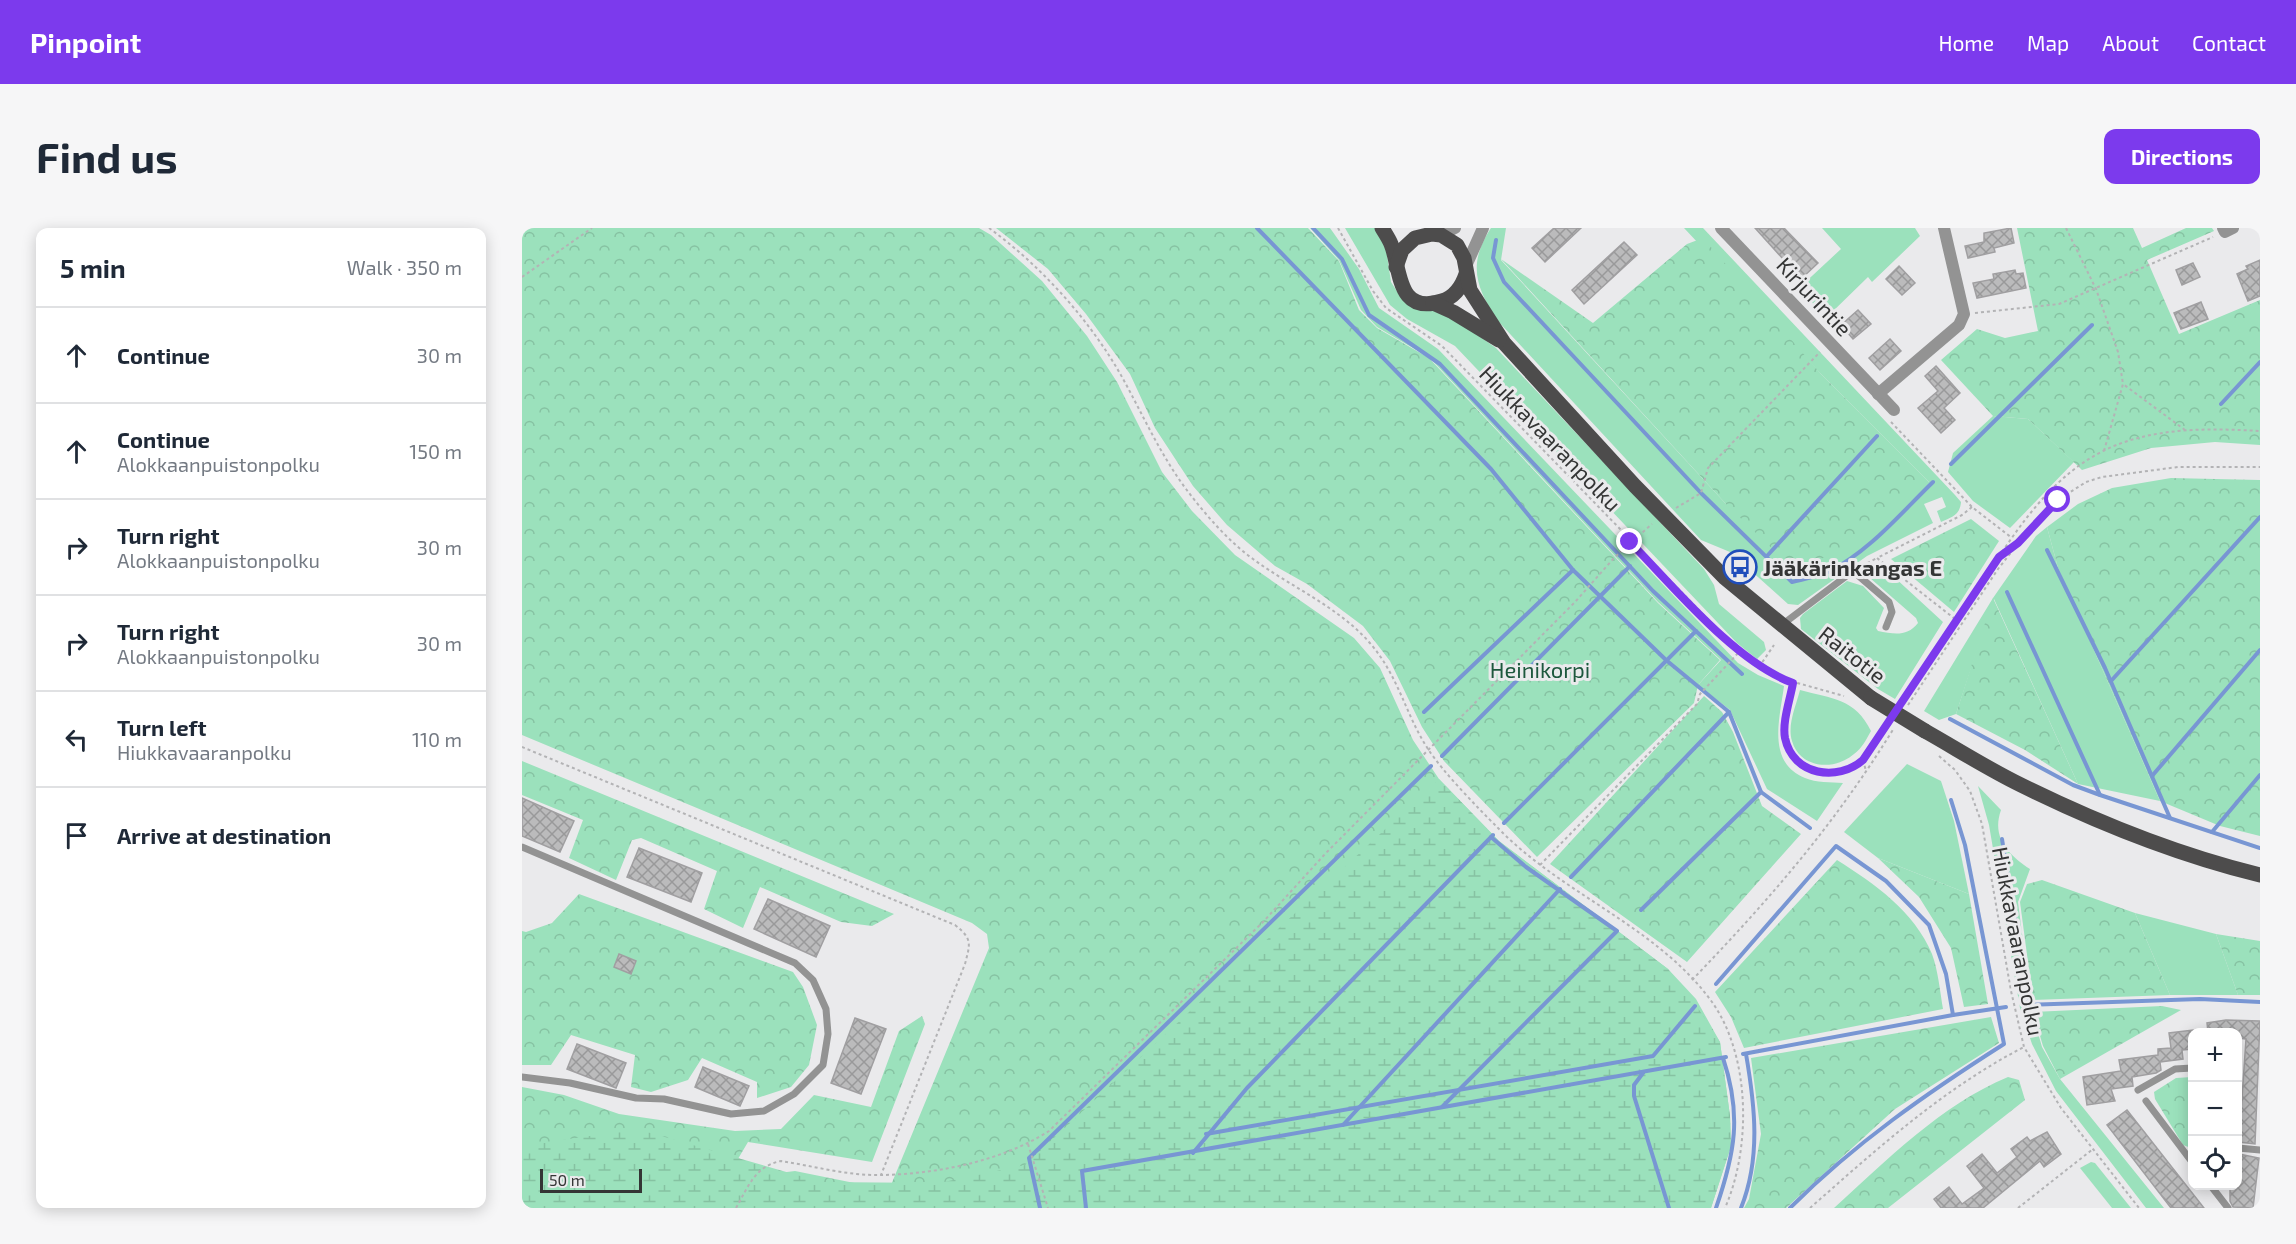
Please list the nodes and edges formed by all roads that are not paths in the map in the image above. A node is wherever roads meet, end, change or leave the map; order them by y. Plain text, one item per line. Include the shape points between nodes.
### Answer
1 (1382, 228) edge
2 (1483, 228) edge
3 (1721, 228) edge
4 (1944, 228) edge
5 (1438, 231) edge
6 (1396, 267) junction
7 (1466, 270) junction
8 (1433, 303) junction
9 (1504, 343) junction
10 (1878, 394) junction
11 (1894, 410) dead end
12 (1781, 626) junction
13 (1886, 627) dead end
14 (522, 847) edge
15 (2260, 875) edge
16 (2188, 1067) edge
17 (522, 1077) edge
18 (2138, 1090) dead end
19 (2146, 1101) dead end
20 (2242, 1148) edge
21 (2260, 1150) edge
22 (2188, 1156) edge
23 (2215, 1190) edge
24 (2228, 1208) edge

1 - 6 main road, Raitotie via 1391,244
2 - 7 street
3 - 10 street, Kirjurintie
4 - 10 street via 1964,314 1959,324
5 - 6 main road, Raitotie via 1408,243
5 - 7 main road, Raitotie via 1456,245
6 - 8 main road, Raitotie via 1405,292 1418,301
7 - 8 main road via 1454,294
7 - 9 main road, Raitotie via 1470,290
8 - 9 main road, Raitotie
9 - 12 main road, Raitotie via 1635,486 1718,570
10 - 11 street, Kirjurintie
12 - 13 lane via 1853,571 1889,602 1892,612
12 - 15 main road, Raitotie, bridge via 1871,698 2020,785 2112,825 2223,866
14 - 17 lane via 795,963 818,990 826,1009 828,1034 823,1065 794,1094 764,1111 731,1114 664,1099 636,1098
16 - 18 lane via 2175,1069
19 - 22 lane
20 - 21 lane
23 - 24 lane

